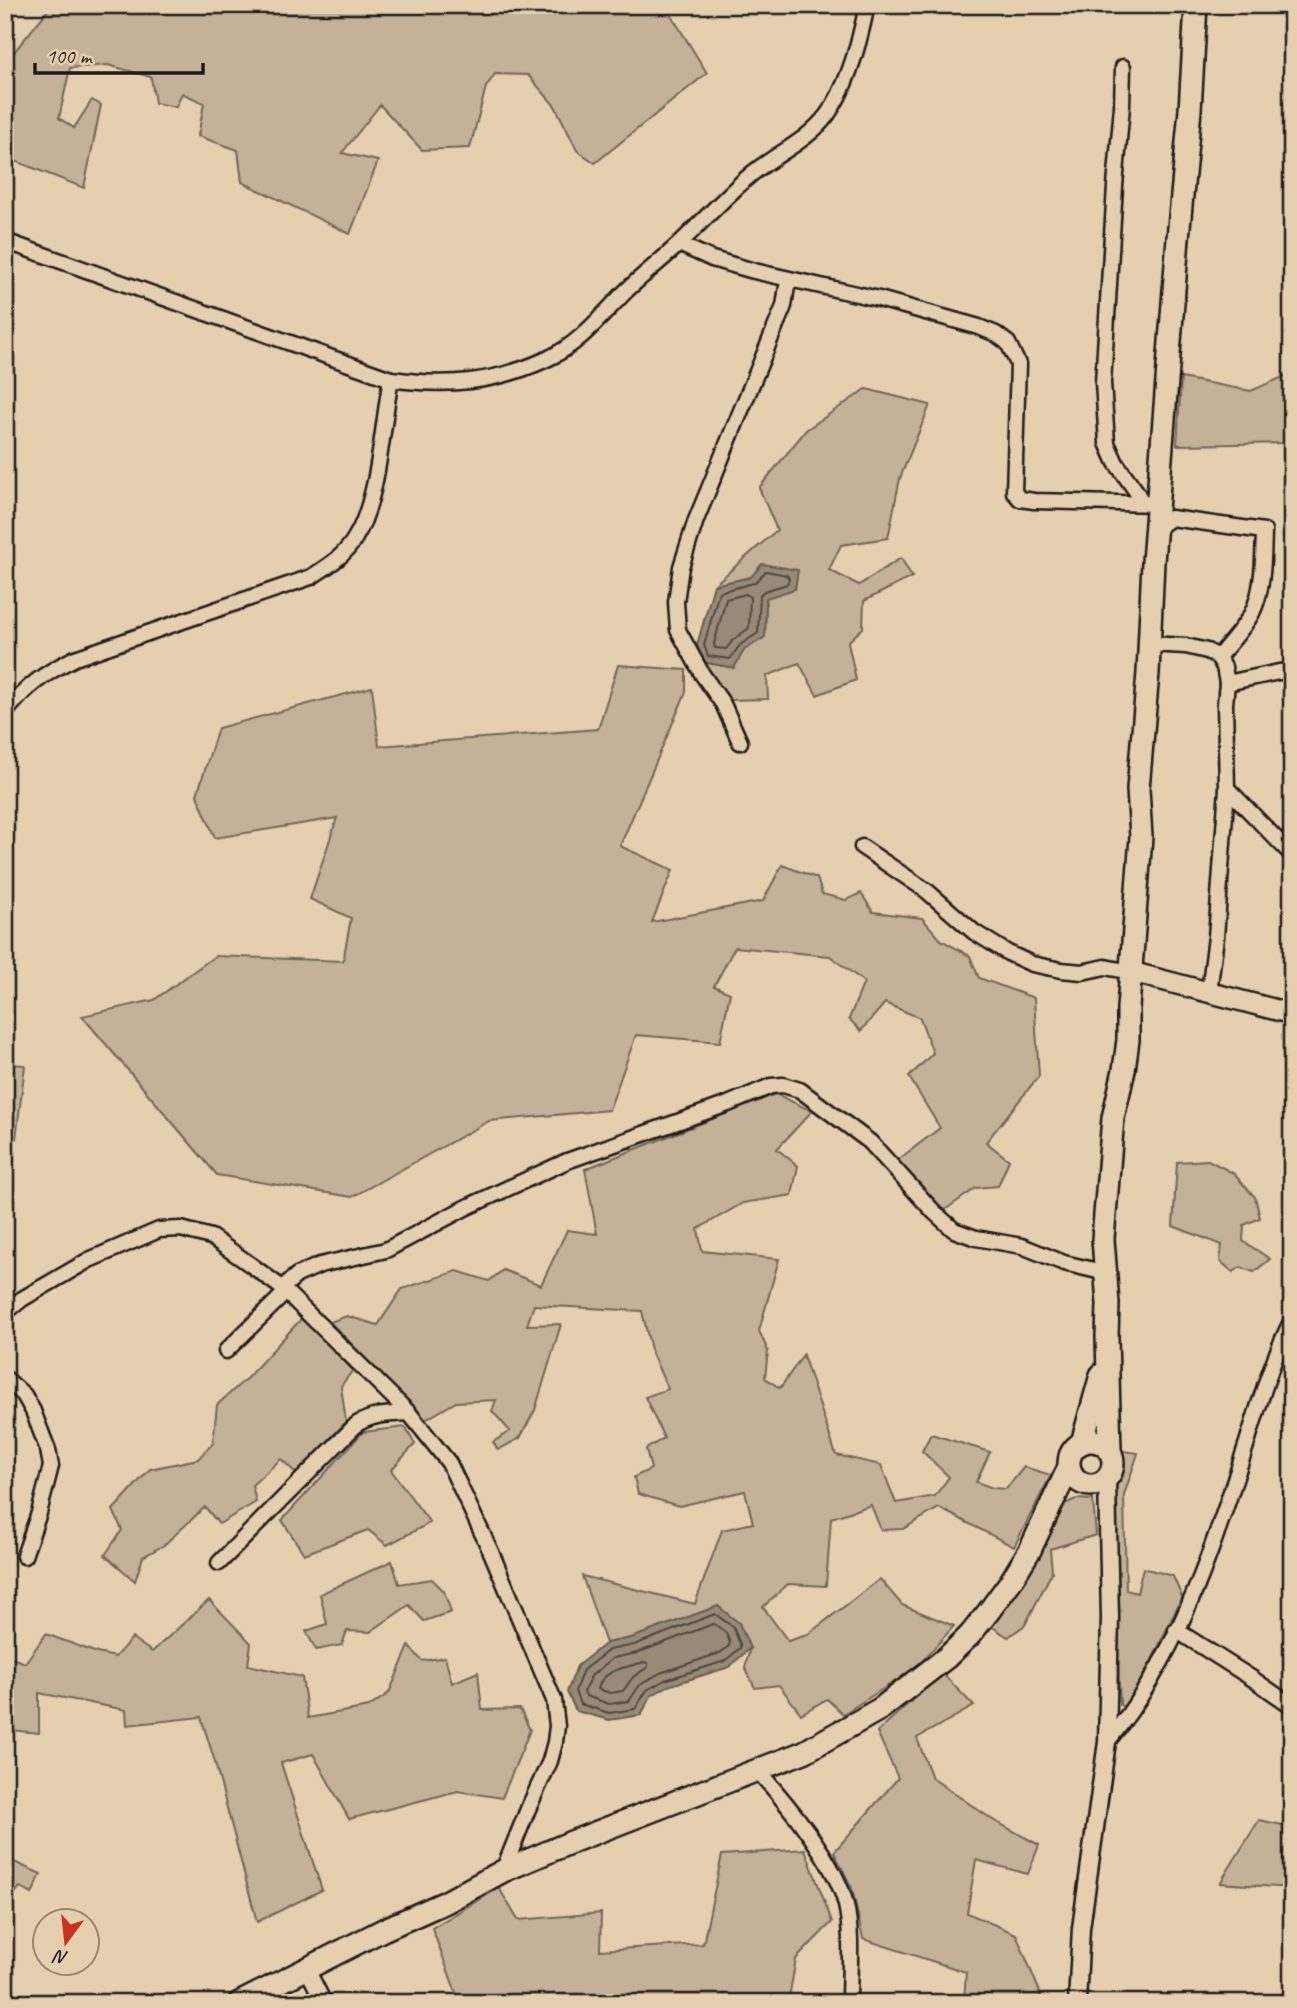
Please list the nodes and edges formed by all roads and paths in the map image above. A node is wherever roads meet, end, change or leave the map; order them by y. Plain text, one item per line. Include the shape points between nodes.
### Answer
1 (867, 5) edge
2 (1196, 5) edge
3 (1123, 67) dead end
4 (5, 241) edge
5 (679, 244) junction
6 (788, 280) junction
7 (391, 379) junction
8 (1150, 504) junction
9 (1156, 529) junction
10 (1149, 644) junction
11 (1218, 657) junction
12 (1292, 671) edge
13 (1227, 683) junction
14 (8, 705) edge
15 (740, 742) dead end
16 (1227, 788) junction
17 (862, 847) dead end
18 (1292, 855) edge
19 (1131, 972) junction
20 (1209, 992) junction
21 (1292, 1014) edge
22 (1106, 1273) junction
23 (284, 1290) junction
24 (5, 1313) edge
25 (1292, 1320) edge
26 (1107, 1349) junction
27 (226, 1350) dead end
28 (5, 1378) edge
29 (410, 1413) junction
30 (1082, 1443) junction
31 (1110, 1450) junction
32 (1069, 1468) junction
33 (1107, 1479) junction
34 (24, 1556) dead end
35 (219, 1563) dead end
36 (1176, 1630) junction
37 (1292, 1706) edge
38 (1107, 1742) junction
39 (757, 1770) junction
40 (503, 1871) junction
41 (307, 1969) junction
42 (239, 2003) edge
43 (324, 2003) edge
44 (849, 2003) edge
45 (1077, 2003) edge

1 - 5 street via 844,85 827,116 749,176
2 - 8 main road via 1190,110
3 - 8 street via 1103,383 1107,443 1116,463
4 - 7 street
5 - 6 street via 712,259
5 - 7 street via 580,339 545,360 478,381
6 - 8 street via 979,327 1008,343 1018,363 1014,492 1020,499
6 - 15 street via 783,306 696,520 676,602 675,619 682,640 723,704
7 - 14 street via 368,508 355,539 330,565 311,577 75,658 41,676
8 - 9 main road
9 - 10 main road
9 - 11 street via 1171,518 1264,531 1259,595 1243,627
10 - 11 street via 1186,646
10 - 19 main road
11 - 13 street
12 - 13 street
13 - 16 street
16 - 18 street
16 - 20 street
17 - 19 street via 927,891 974,932 1032,964 1082,972 1105,967
19 - 20 main road
19 - 22 main road via 1125,1060 1112,1130 1103,1239
20 - 21 main road
22 - 23 street via 954,1230 870,1142 800,1090 783,1085 567,1161 386,1250 320,1265 298,1275
22 - 26 main road
23 - 24 street via 211,1237 181,1229 159,1230 89,1260
23 - 27 street
23 - 29 street
25 - 36 street via 1210,1555
26 - 30 main road
26 - 31 main road
28 - 34 street via 33,1410 51,1466
29 - 35 street via 368,1417 357,1424
29 - 40 street via 449,1462 554,1700 557,1726 550,1761
30 - 31 main road via 1102,1443
30 - 32 main road via 1074,1449
31 - 33 main road via 1112,1471
32 - 33 main road via 1073,1477 1088,1486
32 - 39 main road via 1011,1581 946,1658 847,1729
33 - 38 street
36 - 37 street
36 - 38 street via 1135,1706
38 - 45 street via 1080,1928
39 - 40 main road
39 - 44 street via 802,1825 842,1889 849,1936
40 - 41 main road
41 - 42 main road
41 - 43 street

